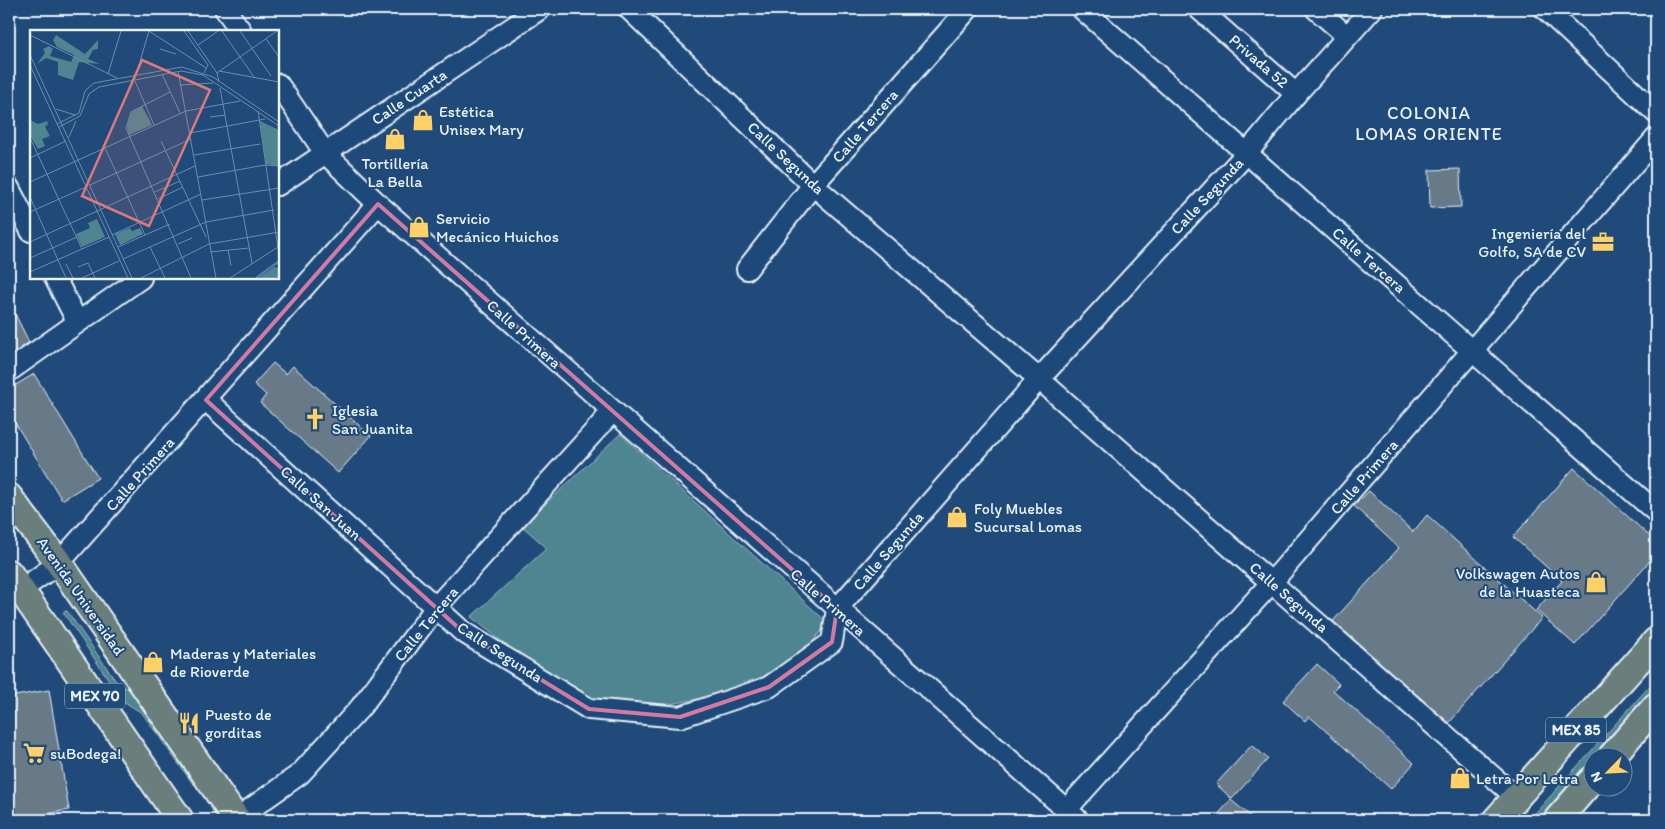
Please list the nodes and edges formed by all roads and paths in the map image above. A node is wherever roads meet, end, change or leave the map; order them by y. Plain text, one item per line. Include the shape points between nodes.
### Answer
1 (226, 9) edge
2 (629, 9) edge
3 (968, 9) edge
4 (1082, 9) edge
5 (1198, 9) edge
6 (1316, 9) edge
7 (1372, 9) edge
8 (1545, 9) edge
9 (535, 10) edge
10 (240, 30) edge
11 (1347, 36) junction
12 (279, 85) edge
13 (1296, 94) junction
14 (1656, 113) edge
15 (1656, 138) edge
16 (325, 153) junction
17 (1247, 153) junction
18 (279, 184) edge
19 (813, 185) junction
20 (9, 188) edge
21 (378, 204) junction
22 (30, 229) edge
23 (747, 269) dead end
24 (56, 279) edge
25 (140, 279) edge
26 (78, 321) junction
27 (1473, 351) junction
28 (9, 371) edge
29 (1039, 379) junction
30 (206, 400) junction
31 (612, 412) junction
32 (9, 497) edge
33 (1656, 512) edge
34 (59, 563) junction
35 (15, 581) edge
36 (1272, 582) junction
37 (437, 606) junction
38 (837, 609) junction
39 (1656, 641) edge
40 (1656, 706) edge
41 (1621, 746) edge
42 (1582, 791) edge
43 (1516, 797) junction
44 (1072, 815) edge
45 (180, 820) edge
46 (234, 820) edge
47 (1496, 820) edge
48 (1557, 820) edge

1 - 10 street
2 - 19 street, Calle Segunda
3 - 19 street, Calle Tercera
4 - 17 street, Calle Tercera
5 - 13 street, Privada 52
6 - 11 street
7 - 11 street, Calle Segunda
8 - 14 street
9 - 16 street, Calle Cuarta
11 - 13 street, Calle Segunda
12 - 16 street
13 - 17 street, Calle Segunda
15 - 27 street, Calle Primera
16 - 18 street, Calle Cuarta
16 - 21 street
17 - 27 street, Calle Tercera
17 - 29 street, Calle Segunda
19 - 23 street, Calle Tercera
19 - 29 street, Calle Segunda
20 - 22 street
21 - 30 street, Calle Primera
21 - 31 street, Calle Primera
24 - 26 street
25 - 26 street
26 - 28 street
27 - 33 street, Calle Tercera
27 - 36 street, Calle Primera
29 - 36 street, Calle Segunda
29 - 38 street, Calle Segunda
30 - 34 street, Calle Primera
30 - 37 street, Calle San Juan
31 - 37 street, Calle Tercera
31 - 38 street, Calle Primera
32 - 34 main road, Avenida Universidad / MEX 70
34 - 35 street, Calle Primera
34 - 46 main road, Avenida Universidad / MEX 70
35 - 45 main road, MEX 70
36 - 43 street, Calle Segunda
36 - 44 street, Calle Primera
37 - 38 street, Calle Segunda via 463,632 589,709 680,717 769,687 832,642
37 - 46 street, Calle Tercera via 360,708 300,774
38 - 44 street, Calle Primera
39 - 43 main road, MEX 85
40 - 41 main road, MEX 85
42 - 48 main road
43 - 47 main road, MEX 85

